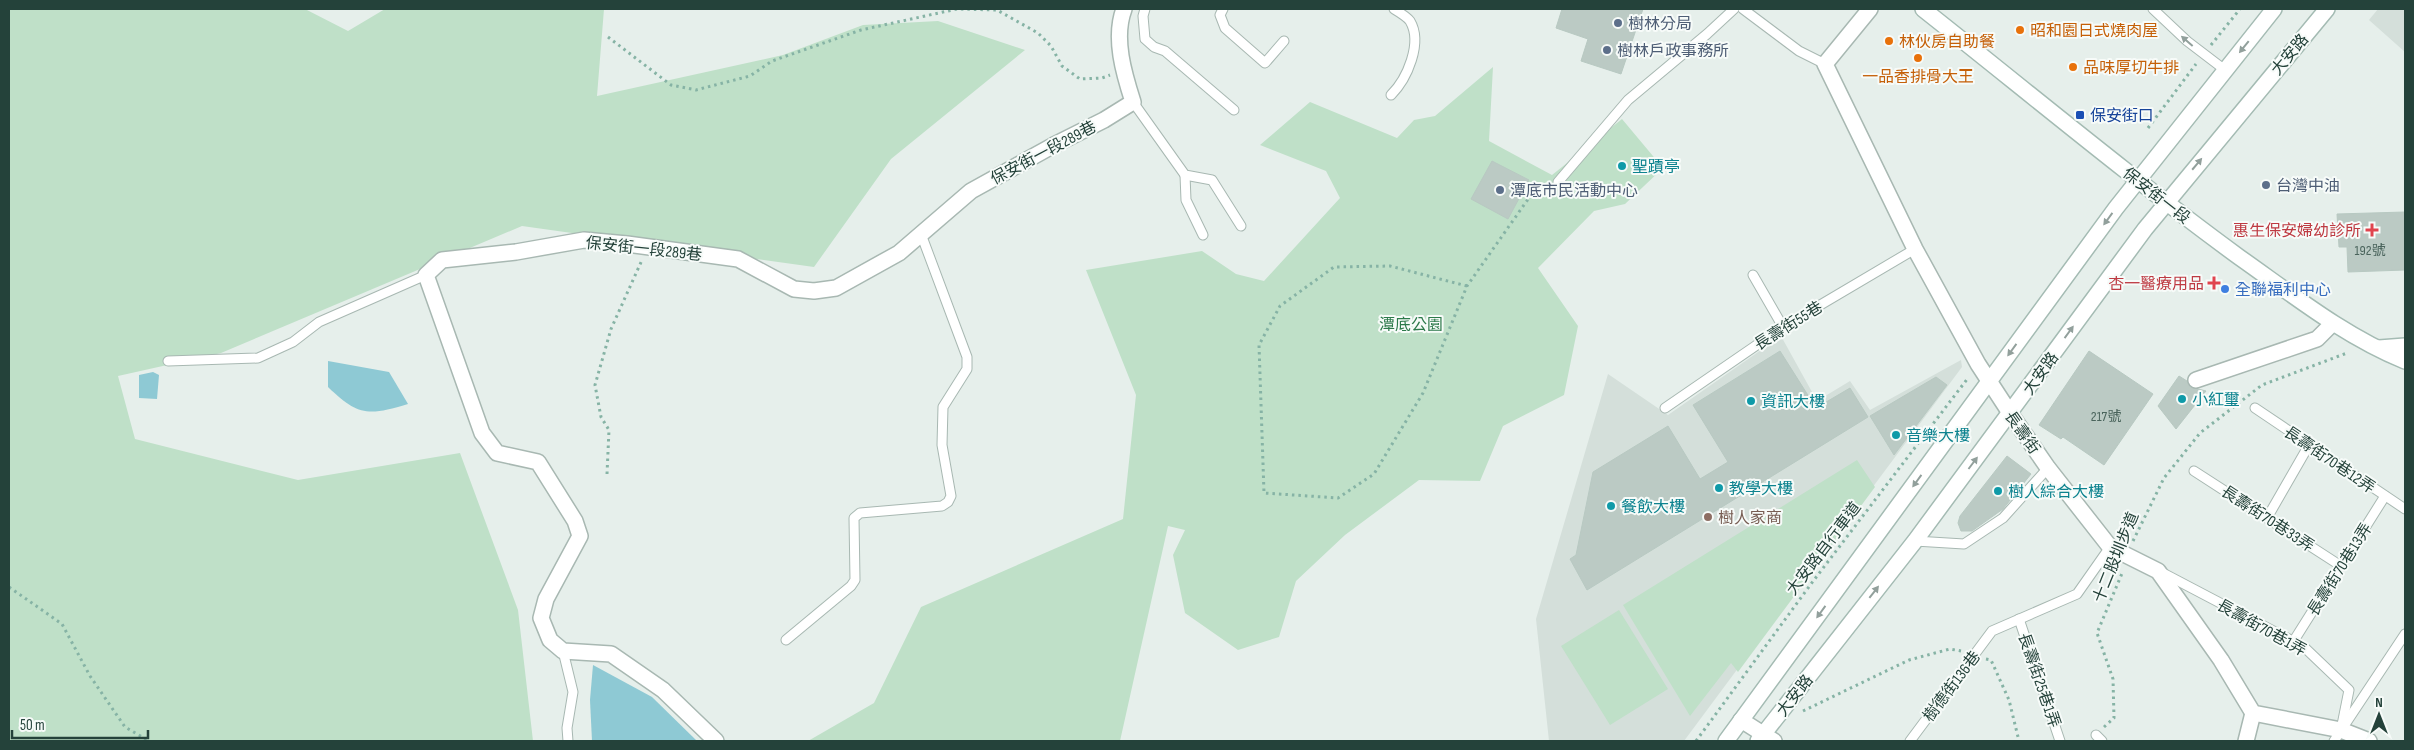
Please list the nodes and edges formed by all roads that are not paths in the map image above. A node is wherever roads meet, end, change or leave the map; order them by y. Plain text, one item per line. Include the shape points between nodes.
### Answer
1 (1124, 9) edge
2 (1145, 9) edge
3 (1222, 9) edge
4 (1394, 9) edge
5 (1734, 9) edge
6 (1743, 9) edge
7 (1870, 9) edge
8 (1923, 9) edge
9 (2153, 9) edge
10 (2274, 9) edge
11 (2327, 9) edge
12 (1284, 41) dead end
13 (1825, 64) junction
14 (2225, 70) junction
15 (1391, 95) dead end
16 (1133, 102) junction
17 (1234, 110) dead end
18 (1185, 175) junction
19 (2138, 180) junction
20 (1558, 182) road end
21 (2167, 202) junction
22 (1241, 226) dead end
23 (921, 234) junction
24 (1203, 235) dead end
25 (1916, 249) junction
26 (426, 275) junction
27 (1753, 275) dead end
28 (2332, 324) junction
29 (1783, 327) junction
30 (2405, 346) edge
31 (2373, 348) junction
32 (168, 361) dead end
33 (2405, 361) edge
34 (2196, 380) dead end
35 (1990, 381) junction
36 (1665, 408) dead end
37 (2255, 408) dead end
38 (2010, 413) junction
39 (2309, 445) junction
40 (2048, 468) junction
41 (2194, 471) dead end
42 (2384, 496) junction
43 (2405, 509) edge
44 (2266, 518) junction
45 (1915, 541) junction
46 (2110, 547) junction
47 (2341, 566) junction
48 (2158, 571) junction
49 (2019, 619) junction
50 (2405, 634) edge
51 (786, 640) dead end
52 (2294, 642) junction
53 (563, 651) junction
54 (2253, 713) junction
55 (1741, 720) junction
56 (2338, 735) edge
57 (1766, 739) edge
58 (568, 741) edge
59 (716, 741) edge
60 (1726, 741) edge
61 (1910, 741) edge
62 (2060, 741) edge
63 (2246, 741) edge
64 (2369, 741) edge

1 - 16 street via 1120,19 1122,70
2 - 17 lane via 1145,38
3 - 12 lane via 1220,15 1226,28 1265,63
4 - 15 lane via 1410,21 1414,39 1411,63
5 - 20 lane via 1628,100
6 - 13 lane via 1798,51
7 - 13 street
8 - 19 street, 保安街一段
14 -> 9 lane
10 -> 14 street, 大安路
21 -> 11 street, 大安路
13 - 25 street, 長壽街
14 - 19 street, 大安路
16 - 18 lane
16 - 23 street, 保安街一段289巷 via 971,191
18 - 22 lane via 1212,180
18 - 24 lane via 1186,200
19 - 21 street, 保安街一段
19 -> 35 street, 大安路
21 - 28 street, 保安街一段
38 -> 21 street, 大安路
23 - 26 street, 保安街一段289巷 via 899,253 870,270 836,288 814,291 794,289 738,259 584,240 442,260
23 - 51 lane via 967,357 967,369 944,406 942,445 951,496 942,506 860,513 854,518 855,580
25 - 29 lane, 長壽街55巷
25 - 35 street, 長壽街
26 - 32 lane via 319,322 292,342 258,358
26 - 53 street via 482,433 497,453 538,462 575,521 580,536 546,599 541,618 550,640
27 - 29 lane
28 - 31 street, 保安街一段
28 - 34 street via 2317,339
29 - 36 lane, 長壽街55巷
30 - 31 street
31 - 33 street, 保安街一段
35 - 38 street, 長壽街
35 -> 55 street, 大安路
37 - 39 lane, 長壽街70巷12弄
38 - 40 street, 長壽街
45 -> 38 street, 大安路
39 - 42 lane, 長壽街70巷12弄
39 - 44 lane
40 - 45 lane via 2003,518 1964,544
40 - 46 street, 長壽街
41 - 44 lane, 長壽街70巷33弄
42 - 43 lane, 長壽街70巷12弄
42 - 47 lane, 長壽街70巷13弄
44 - 47 lane, 長壽街70巷33弄
57 -> 45 street, 大安路
46 - 48 street, 長壽街
46 - 49 lane via 2077,594
47 - 52 lane, 長壽街70巷13弄
48 - 52 lane, 長壽街70巷1弄
48 - 54 street via 2221,660
49 - 61 lane, 樹德街136巷 via 1992,631
49 - 62 lane, 長壽街25巷1弄
50 - 56 lane
52 - 56 lane, 長壽街70巷1弄 via 2349,690
53 - 58 lane via 573,692 566,728
53 - 59 street via 610,654 662,690
54 - 56 street
54 - 63 street
55 - 57 street
55 - 60 street, 大安路
56 - 64 street

